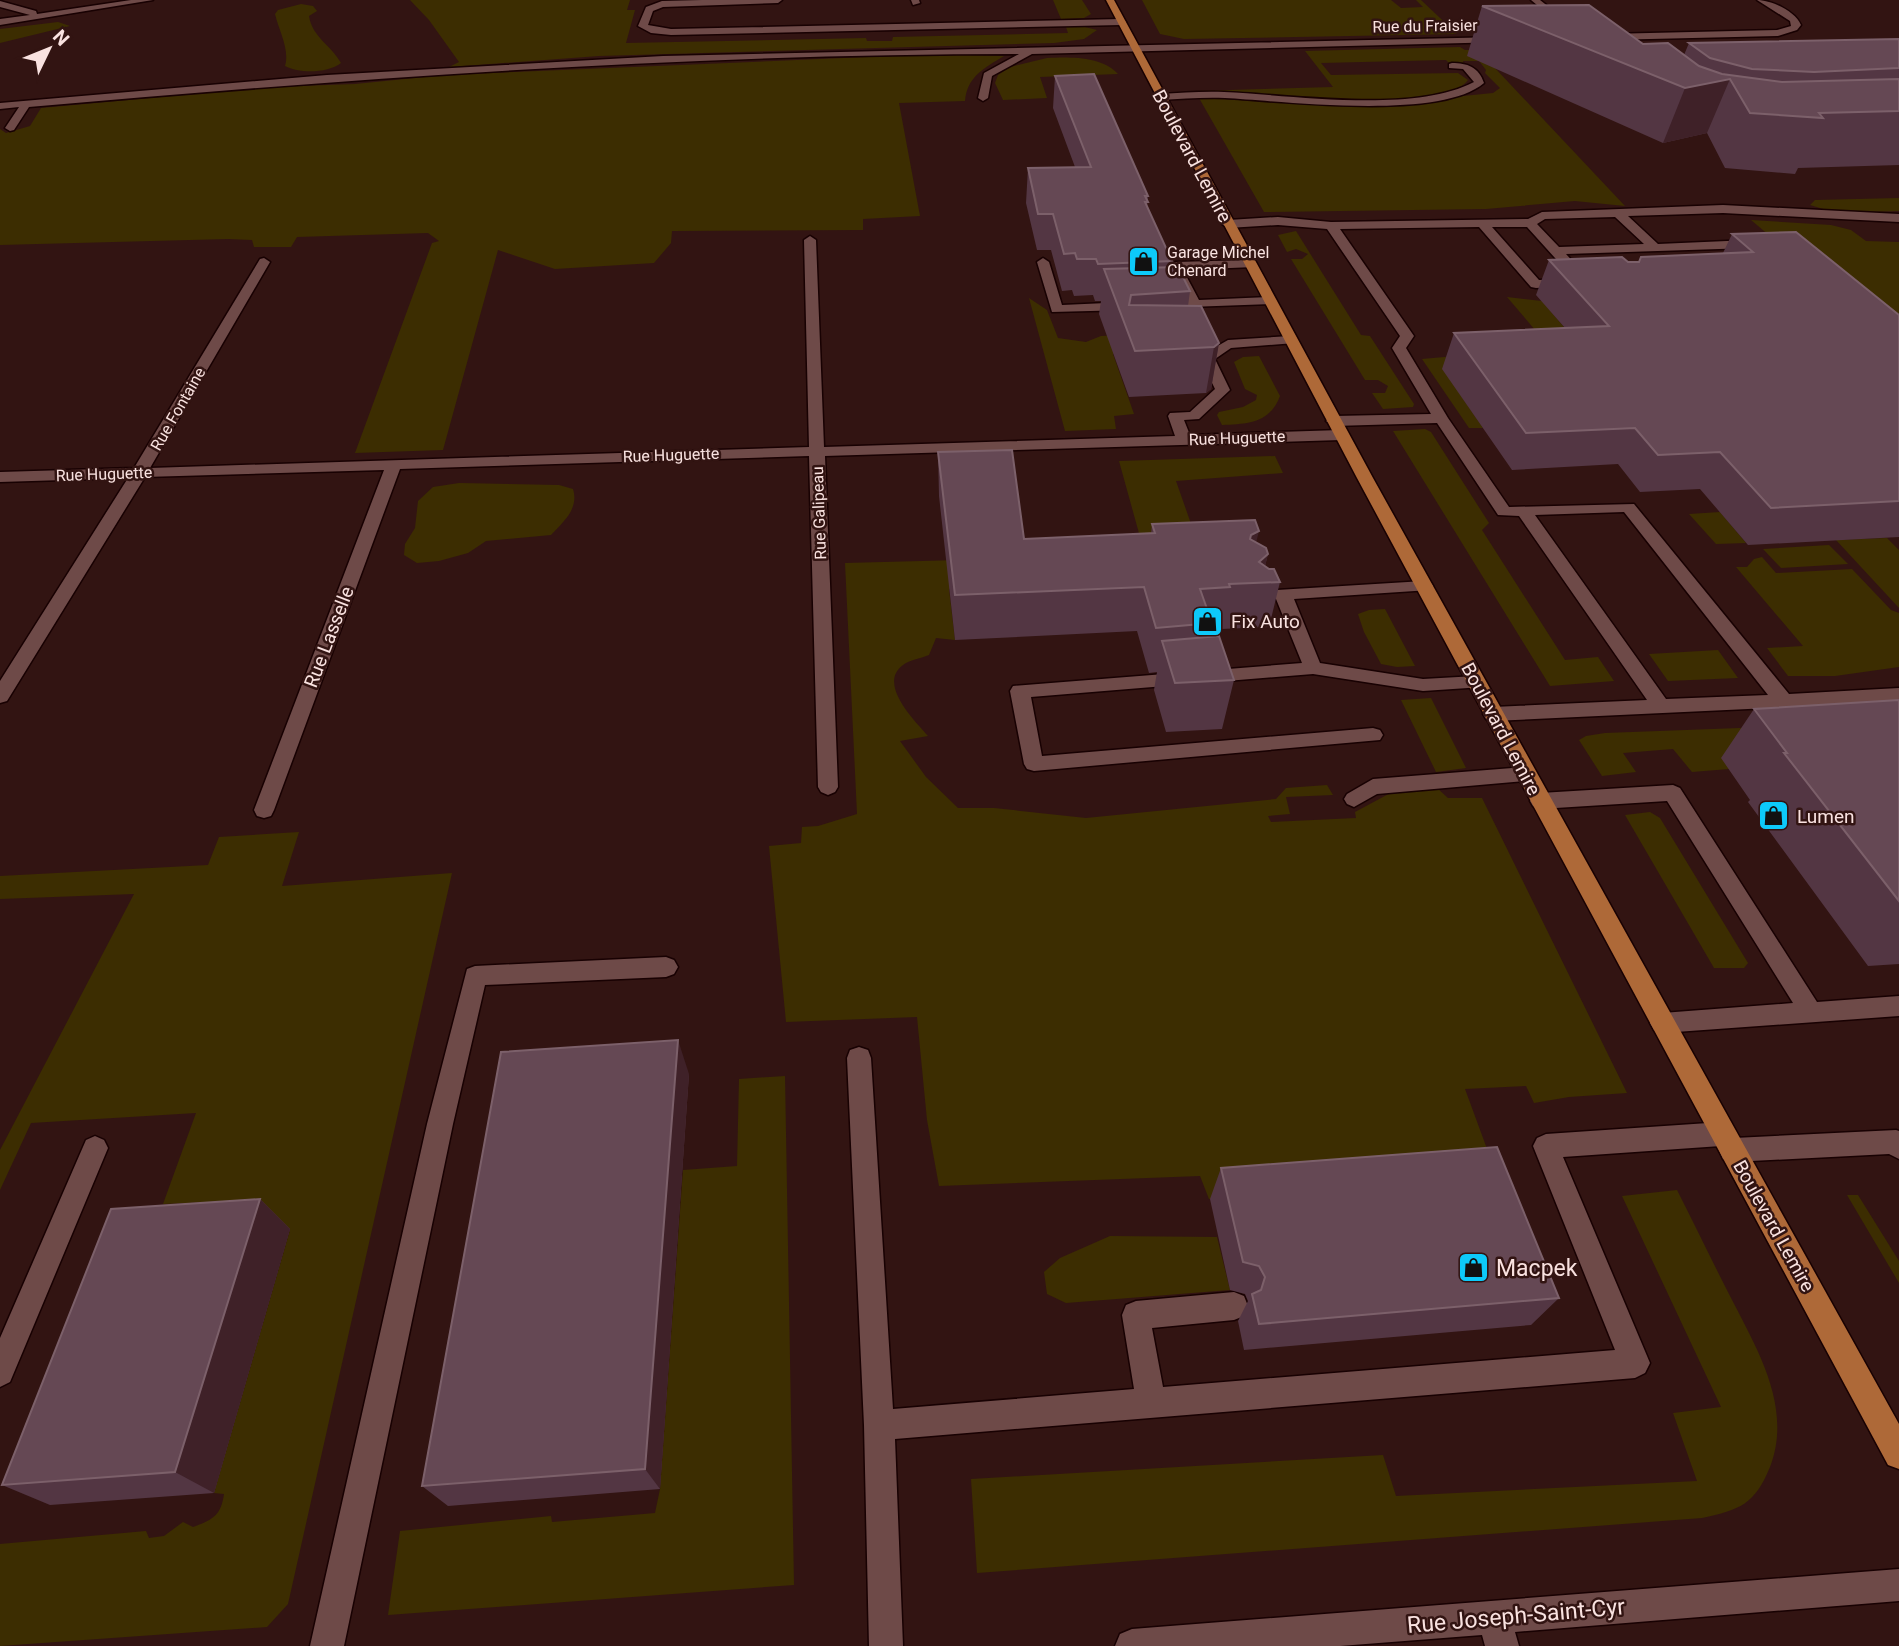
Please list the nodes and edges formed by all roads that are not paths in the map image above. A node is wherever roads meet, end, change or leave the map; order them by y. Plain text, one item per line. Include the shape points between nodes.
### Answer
1 (149, 0) edge
2 (778, 0) edge
3 (1110, 0) edge
4 (1535, 0) edge
5 (1761, 0) edge
6 (0, 5) edge
7 (42, 15) junction
8 (0, 22) edge
9 (1121, 22) junction
10 (1571, 29) edge
11 (1595, 37) edge
12 (1517, 39) edge
13 (1134, 49) junction
14 (1033, 51) junction
15 (1452, 66) dead end
16 (1160, 97) junction
17 (983, 98) dead end
18 (26, 103) junction
19 (0, 106) edge
20 (10, 128) dead end
21 (1618, 213) junction
22 (1899, 218) edge
23 (1530, 223) junction
24 (1228, 224) junction
25 (1483, 225) junction
26 (1331, 226) junction
27 (810, 240) dead end
28 (1750, 244) edge
29 (1655, 248) junction
30 (1637, 249) junction
31 (1556, 251) junction
32 (1580, 251) junction
33 (264, 262) dead end
34 (1043, 262) dead end
35 (1250, 264) junction
36 (1656, 266) edge
37 (1596, 267) edge
38 (1269, 301) junction
39 (1147, 306) edge
40 (1290, 340) junction
41 (1199, 345) edge
42 (1218, 350) junction
43 (1441, 418) junction
44 (1338, 428) junction
45 (1184, 440) junction
46 (816, 452) junction
47 (394, 463) junction
48 (140, 473) junction
49 (0, 477) edge
50 (1524, 511) junction
51 (1424, 586) junction
52 (1313, 668) junction
53 (1476, 682) junction
54 (1899, 695) edge
55 (0, 696) edge
56 (1784, 701) junction
57 (1661, 706) junction
58 (1493, 714) junction
59 (1373, 735) dead end
60 (1525, 774) junction
61 (828, 787) dead end
62 (1354, 799) dead end
63 (1541, 802) junction
64 (264, 810) dead end
65 (666, 967) dead end
66 (1899, 1006) edge
67 (1811, 1012) junction
68 (1661, 1023) junction
69 (859, 1058) dead end
70 (1727, 1142) junction
71 (1898, 1143) edge
72 (95, 1148) dead end
73 (1234, 1306) dead end
74 (0, 1372) edge
75 (1151, 1403) junction
76 (879, 1425) junction
77 (1899, 1454) edge
78 (1899, 1586) edge
79 (1498, 1631) edge
80 (1387, 1636) edge
81 (327, 1646) edge
82 (886, 1646) edge
83 (1132, 1646) edge

1 - 7 street
2 - 9 street via 662,4 649,9 643,26 671,32
3 - 9 main road, Boulevard Lemire
4 - 10 street
5 - 11 street via 1794,20 1794,28 1778,33
6 - 7 street
7 - 8 street
9 - 13 main road, Boulevard Lemire
12 - 13 street, Rue du Fraisier
13 - 14 street, Rue du Fraisier
13 - 16 main road, Boulevard Lemire
14 - 17 street via 987,75
14 - 18 street, Rue du Fraisier via 677,59 443,71
15 - 16 street via 1471,66 1479,83 1441,97 1355,101 1224,94
16 - 24 main road, Boulevard Lemire
18 - 19 street, Rue du Fraisier
18 - 20 street
21 - 22 street via 1723,209
21 - 23 street via 1542,216
21 - 29 street
23 - 25 street
23 - 31 street
24 - 26 street
24 - 35 main road, Boulevard Lemire
25 - 26 street
25 - 31 street via 1536,284 1584,282
26 - 43 street via 1407,336 1399,348
27 - 46 street, Rue Galipeau
28 - 29 street
29 - 30 street
30 - 32 street
30 - 36 street
31 - 32 street
32 - 37 street
33 - 48 street, Rue Fontaine
34 - 39 street via 1057,309
35 - 38 main road, Boulevard Lemire
35 - 38 street via 1170,266 1188,304
38 - 40 main road, Boulevard Lemire
40 - 42 street via 1228,344
40 - 44 main road, Boulevard Lemire
41 - 42 street
42 - 45 street via 1206,358 1223,390 1194,416 1175,416
43 - 44 street, Rue Huguette
43 - 50 street via 1504,512
44 - 45 street, Rue Huguette
44 - 51 main road, Boulevard Lemire
45 - 46 street, Rue Huguette
46 - 47 street, Rue Huguette
46 - 61 street, Rue Galipeau
47 - 48 street, Rue Huguette
47 - 64 street, Rue Lasselle
48 - 49 street, Rue Huguette
48 - 55 street, Rue Fontaine
50 - 56 street via 1628,507
50 - 57 street
51 - 52 street via 1272,593
51 - 53 main road, Boulevard Lemire
52 - 53 street via 1423,685
52 - 59 street via 1020,691 1034,764
53 - 58 main road, Boulevard Lemire
54 - 56 street
56 - 57 street
57 - 58 street
58 - 60 main road, Boulevard Lemire
60 - 62 street via 1373,787
60 - 63 main road, Boulevard Lemire
63 - 67 street via 1672,793
63 - 68 main road, Boulevard Lemire
65 - 81 street via 475,976
66 - 67 street
67 - 68 street
68 - 70 main road, Boulevard Lemire
69 - 76 street
70 - 71 street
70 - 75 street via 1546,1146 1635,1363
70 - 77 main road, Boulevard Lemire
72 - 74 street
73 - 75 street via 1136,1315
75 - 76 street
76 - 82 street
78 - 79 street, Rue Joseph-Saint-Cyr
79 - 80 street, Rue Joseph-Saint-Cyr
80 - 83 street, Rue Joseph-Saint-Cyr

